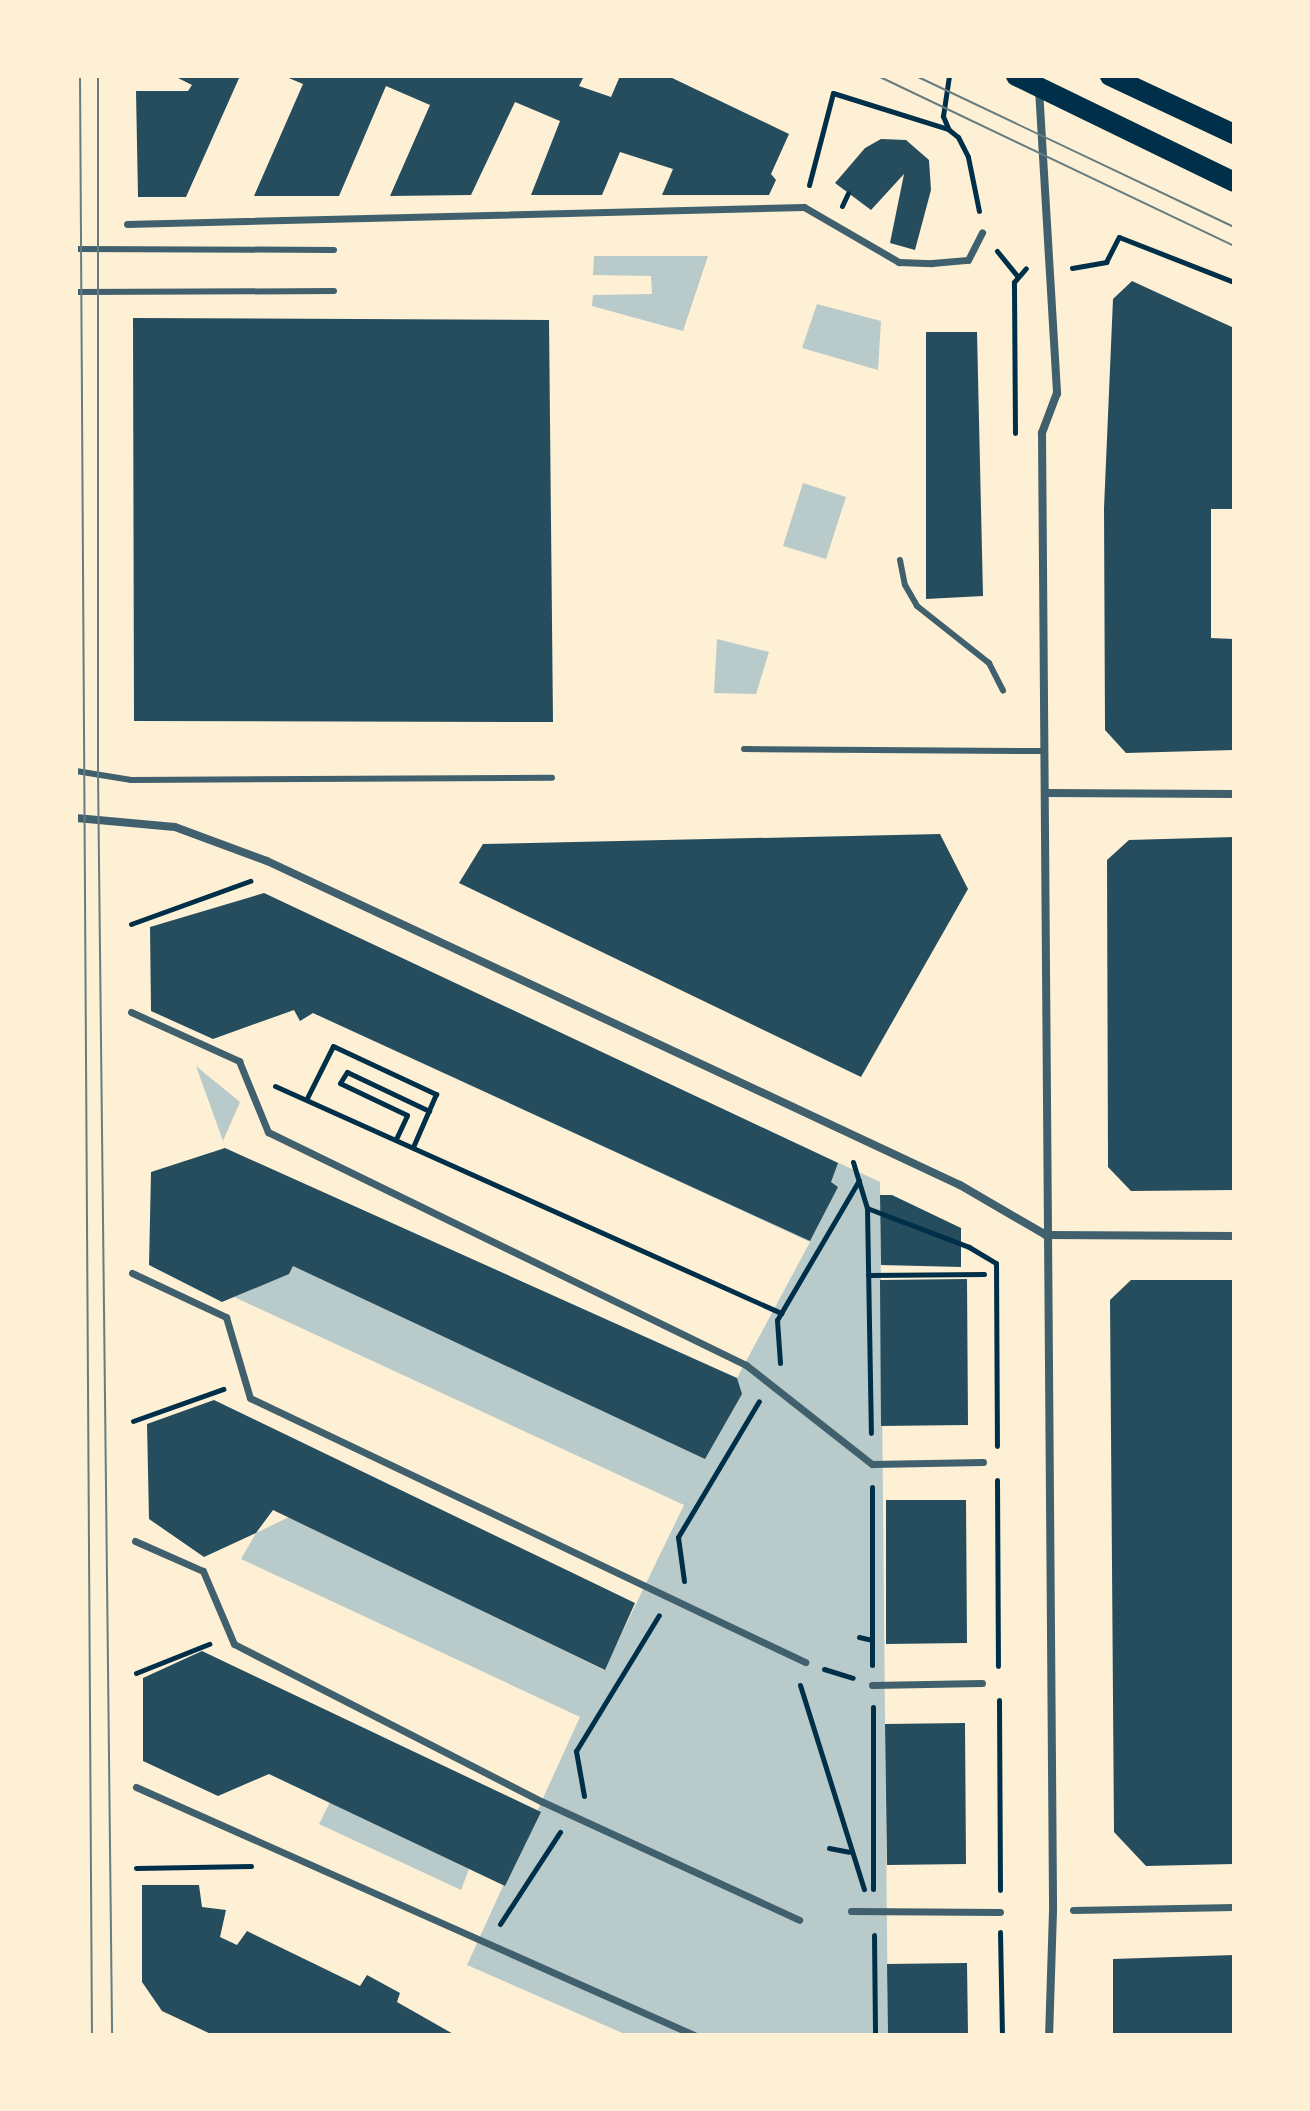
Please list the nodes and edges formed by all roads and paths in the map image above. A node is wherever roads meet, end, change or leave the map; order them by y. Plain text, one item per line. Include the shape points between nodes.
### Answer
1 (949, 76) edge
2 (1016, 76) edge
3 (1110, 76) edge
4 (1038, 81) edge
5 (948, 129) junction
6 (1234, 134) edge
7 (1234, 182) edge
8 (804, 207) junction
9 (127, 224) dead end
10 (982, 232) junction
11 (76, 249) edge
12 (334, 250) dead end
13 (1085, 268) dead end
14 (1017, 276) dead end
15 (1234, 282) edge
16 (334, 291) dead end
17 (76, 292) edge
18 (900, 560) dead end
19 (1003, 691) dead end
20 (744, 749) dead end
21 (1043, 751) junction
22 (76, 771) edge
23 (552, 778) dead end
24 (1045, 793) junction
25 (1234, 794) edge
26 (76, 818) edge
27 (251, 881) dead end
28 (131, 924) dead end
29 (131, 1012) dead end
30 (244, 1075) junction
31 (307, 1098) junction
32 (429, 1111) junction
33 (396, 1139) junction
34 (413, 1147) junction
35 (846, 1156) dead end
36 (860, 1179) junction
37 (867, 1208) junction
38 (1046, 1235) junction
39 (1234, 1236) edge
40 (132, 1273) dead end
41 (984, 1274) dead end
42 (868, 1275) junction
43 (781, 1313) junction
44 (791, 1360) dead end
45 (779, 1361) junction
46 (767, 1387) junction
47 (207, 1394) dead end
48 (785, 1400) junction
49 (133, 1421) dead end
50 (997, 1448) dead end
51 (983, 1462) dead end
52 (872, 1464) junction
53 (997, 1464) dead end
54 (135, 1541) dead end
55 (668, 1600) junction
56 (688, 1608) junction
57 (859, 1637) dead end
58 (872, 1640) junction
59 (200, 1647) dead end
60 (792, 1657) junction
61 (805, 1662) joint
62 (998, 1669) dead end
63 (136, 1673) dead end
64 (982, 1683) dead end
65 (998, 1684) dead end
66 (872, 1685) junction
67 (136, 1787) dead end
68 (572, 1815) junction
69 (589, 1822) junction
70 (829, 1848) dead end
71 (849, 1852) junction
72 (136, 1868) dead end
73 (208, 1868) dead end
74 (1234, 1907) edge
75 (1073, 1910) dead end
76 (851, 1911) dead end
77 (1000, 1912) junction
78 (873, 1913) junction
79 (799, 1920) dead end
80 (487, 1943) junction
81 (694, 2035) edge
82 (875, 2035) edge
83 (1002, 2035) edge
84 (1049, 2035) edge

1 - 5 path via 943,116
2 - 4 main road
3 - 6 main road
4 - 7 main road
4 - 21 street via 1057,393 1042,433
5 - 8 path via 833,93
5 - 10 path via 968,157
8 - 9 street
8 - 10 street via 899,262 968,260
10 - 14 path
11 - 12 lane
13 - 15 path via 1106,262 1119,237
16 - 17 lane
18 - 19 lane via 917,606 989,663
20 - 21 lane
21 - 24 street
22 - 23 lane via 131,780
24 - 25 street
24 - 38 street
26 - 38 street via 175,827 267,861 960,1185
27 - 28 path
29 - 30 street via 239,1061
30 - 31 path
30 - 46 street via 268,1132 746,1365
31 - 32 path via 333,1046 436,1094
31 - 33 path
32 - 33 path via 347,1072 340,1083 407,1115
32 - 34 path
33 - 34 path
34 - 43 path
35 - 36 path
36 - 37 path
36 - 43 path
37 - 42 path
37 - 50 path via 969,1247 996,1263
38 - 39 street
38 - 84 street via 1053,1911
40 - 55 street via 226,1317 250,1398
41 - 42 path
42 - 52 path
43 - 45 path
44 - 45 path
45 - 48 path
46 - 48 street
46 - 56 path via 678,1537
47 - 49 path
48 - 52 street
51 - 52 street
52 - 58 path
53 - 62 path
54 - 68 street via 203,1571 234,1644
55 - 56 street
55 - 69 path via 576,1751
56 - 60 street
57 - 58 path
58 - 66 path
59 - 63 path
60 - 61 street
60 - 71 path
61 - 66 path
64 - 66 street
65 - 77 path
66 - 78 path
67 - 80 street
68 - 69 street
68 - 80 path
69 - 79 street
70 - 71 path
71 - 78 path
72 - 73 path
74 - 75 street
76 - 78 street
77 - 78 street
77 - 83 path
78 - 82 path
80 - 81 street

